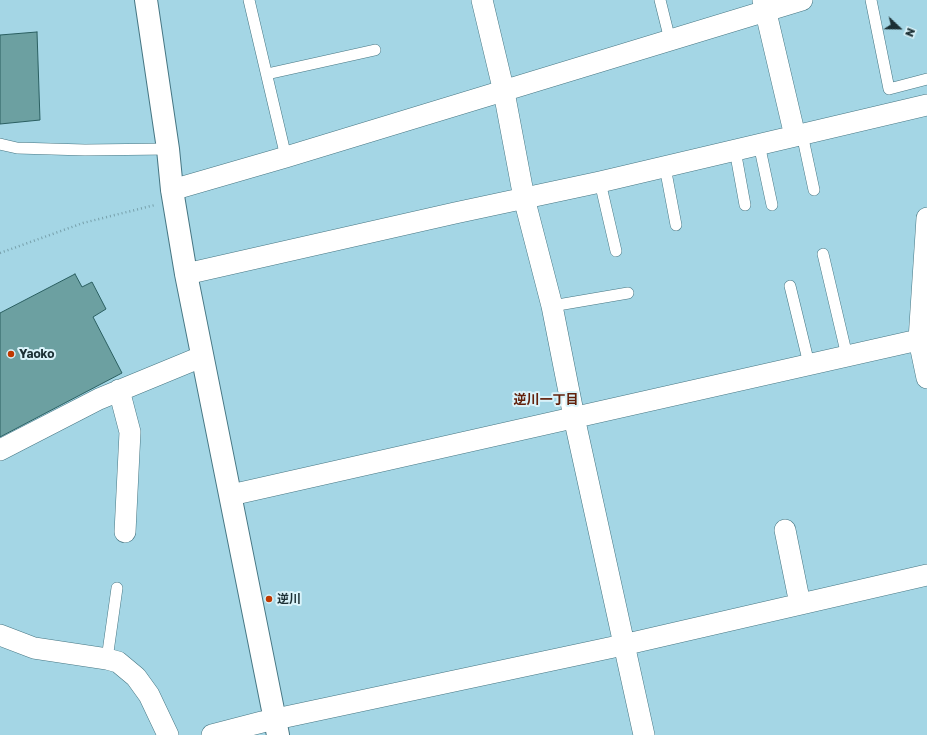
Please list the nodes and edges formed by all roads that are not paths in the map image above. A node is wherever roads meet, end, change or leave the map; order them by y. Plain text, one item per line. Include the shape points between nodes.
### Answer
1 (146, 0) edge
2 (249, 0) edge
3 (482, 0) edge
4 (660, 0) edge
5 (802, 0) edge
6 (871, 0) edge
7 (764, 6) edge
8 (670, 40) junction
9 (375, 50) dead end
10 (266, 74) junction
11 (927, 79) edge
12 (504, 92) junction
13 (927, 105) edge
14 (799, 135) junction
15 (0, 144) edge
16 (759, 144) junction
17 (168, 149) junction
18 (735, 150) junction
19 (286, 157) junction
20 (665, 167) junction
21 (600, 182) junction
22 (814, 190) dead end
23 (173, 195) junction
24 (524, 198) junction
25 (745, 205) dead end
26 (772, 205) dead end
27 (927, 218) edge
28 (676, 225) dead end
29 (616, 251) dead end
30 (823, 254) dead end
31 (186, 274) junction
32 (790, 286) dead end
33 (628, 293) dead end
34 (552, 306) junction
35 (923, 339) edge
36 (848, 356) junction
37 (201, 357) junction
38 (809, 364) junction
39 (927, 378) edge
40 (119, 390) junction
41 (574, 417) junction
42 (0, 450) edge
43 (231, 495) junction
44 (785, 530) dead end
45 (125, 532) dead end
46 (927, 575) edge
47 (117, 588) dead end
48 (800, 604) junction
49 (0, 635) edge
50 (623, 645) junction
51 (107, 659) junction
52 (277, 727) edge
53 (168, 735) edge
54 (212, 735) edge
55 (644, 735) edge

1 - 17 street
2 - 10 lane
3 - 12 street
4 - 8 lane
5 - 7 street
6 - 11 lane via 889,89
7 - 8 street
7 - 14 street
8 - 12 street
9 - 10 lane
10 - 19 lane
12 - 19 street
12 - 24 street
13 - 14 street
14 - 16 street
14 - 22 lane
15 - 17 lane via 17,148
16 - 18 street
16 - 26 lane
17 - 23 street
18 - 20 street
18 - 25 lane
19 - 23 street
20 - 21 street
20 - 28 lane
21 - 24 street
21 - 29 lane
23 - 31 street
24 - 31 street
24 - 34 street
27 - 35 street
30 - 36 lane
31 - 37 street
32 - 38 lane
33 - 34 lane
34 - 41 street
35 - 36 street
35 - 39 street
36 - 38 street
37 - 40 street
37 - 43 street
38 - 41 street
40 - 42 street
40 - 45 street via 130,432
41 - 43 street
41 - 50 street
43 - 52 street
44 - 48 street
46 - 48 street
47 - 51 lane
48 - 50 street
49 - 51 street via 34,648
50 - 52 street
50 - 55 street
51 - 53 street via 118,662 136,677 149,694
52 - 54 street

